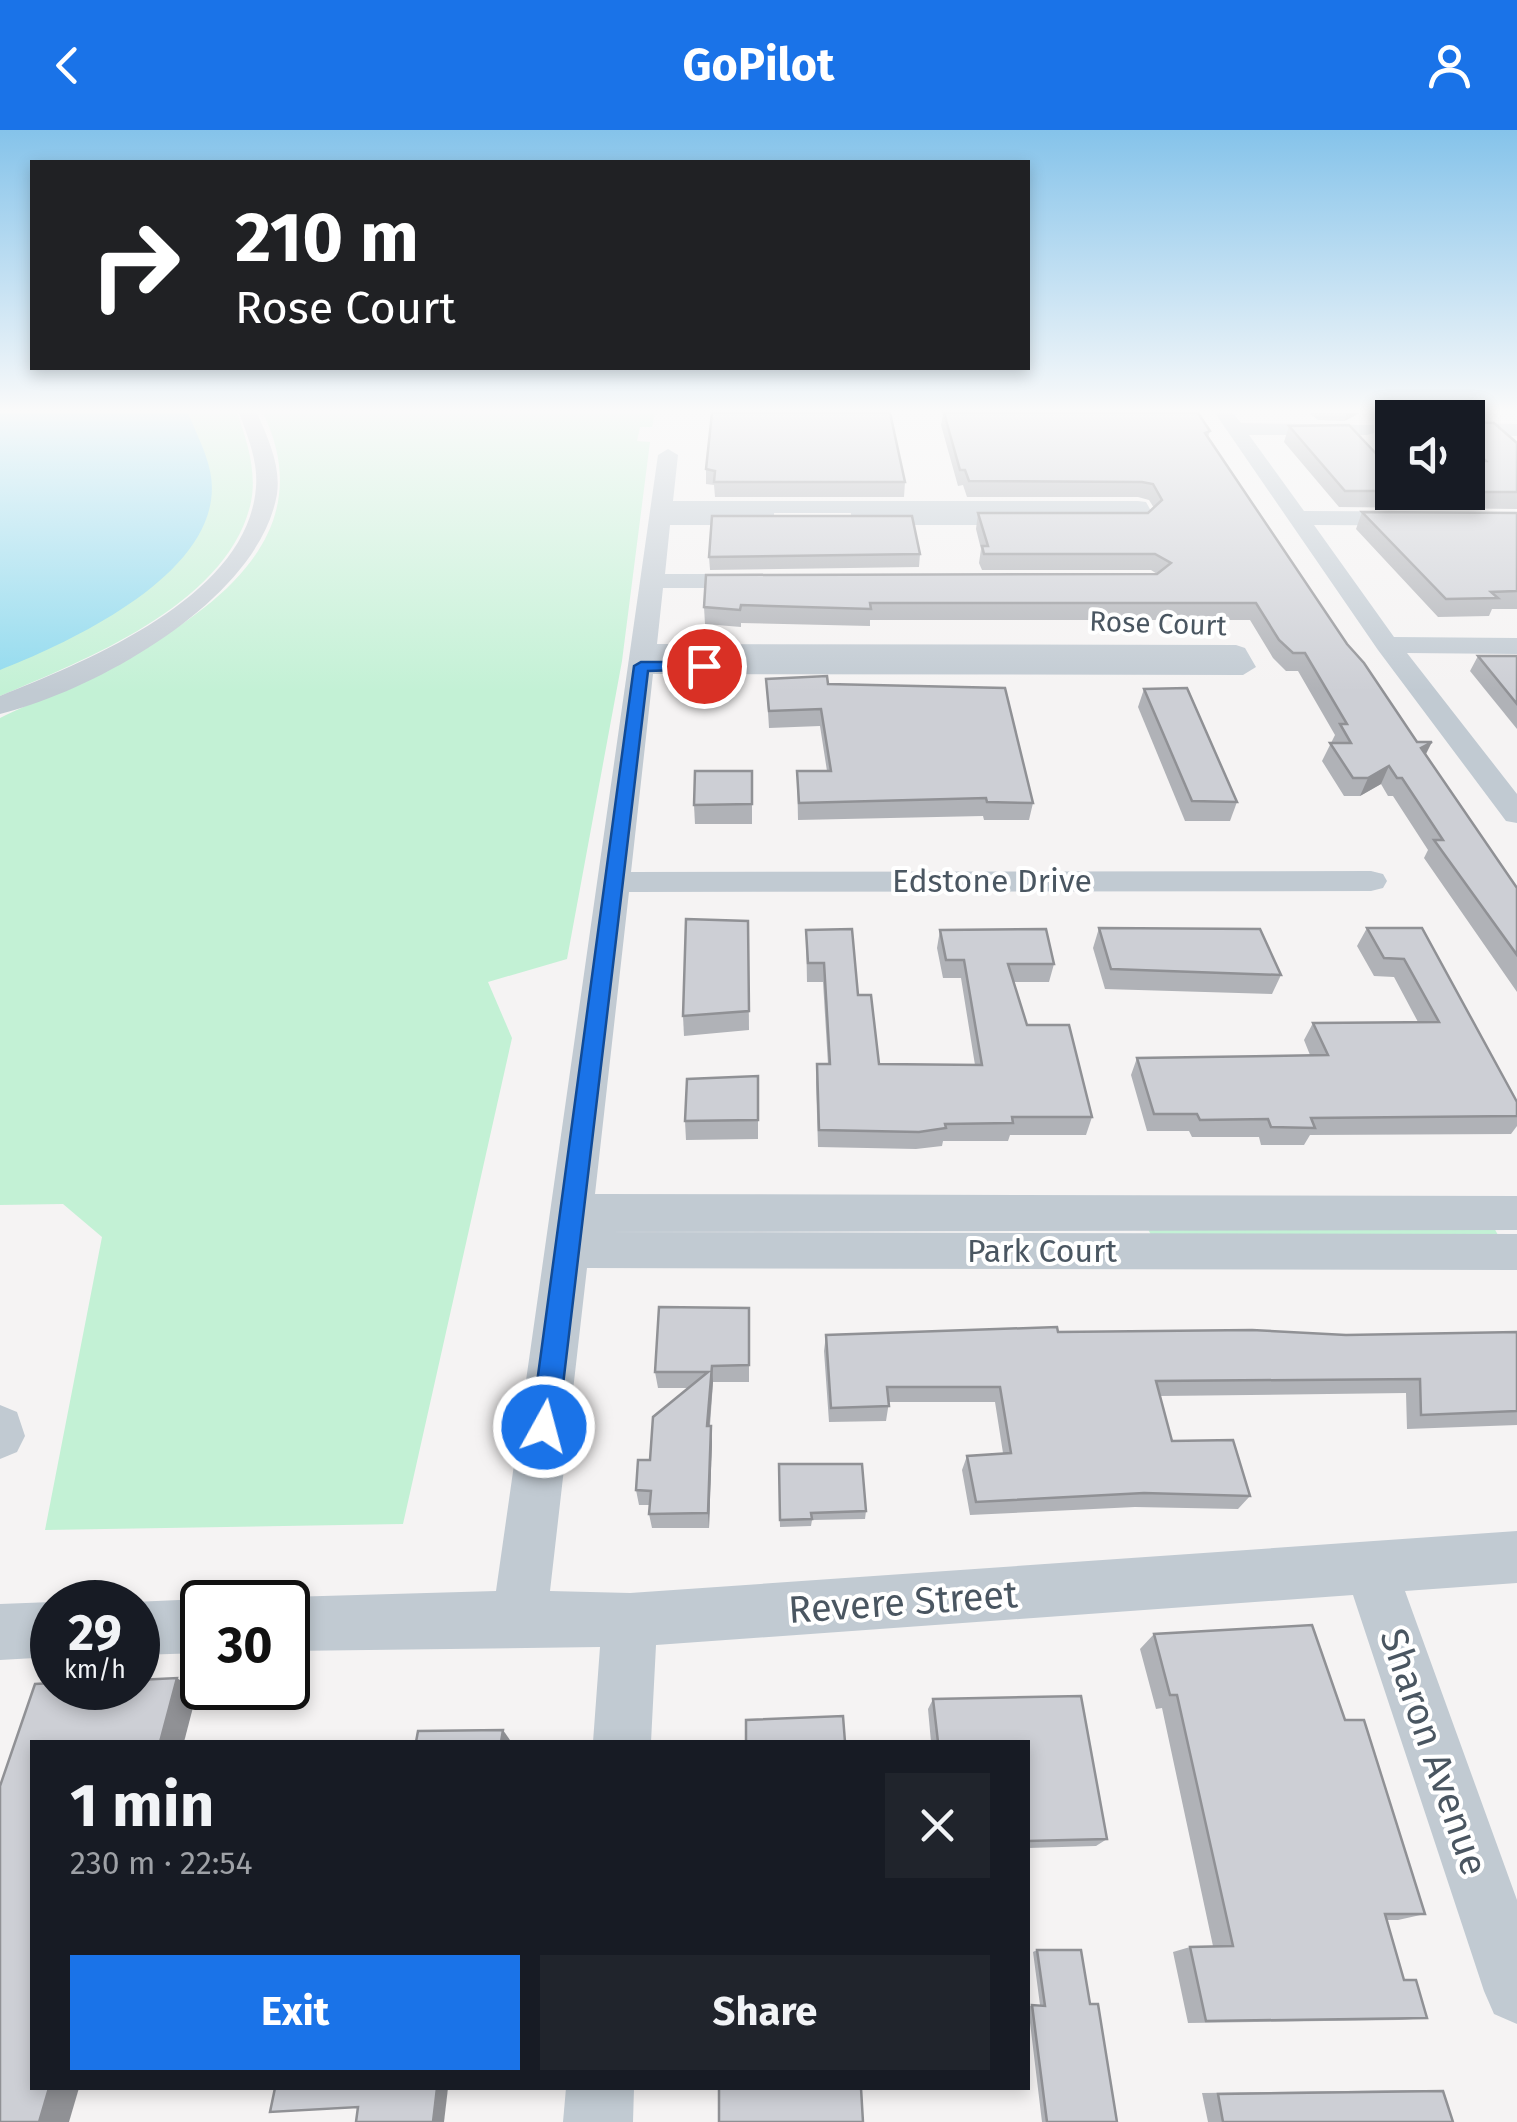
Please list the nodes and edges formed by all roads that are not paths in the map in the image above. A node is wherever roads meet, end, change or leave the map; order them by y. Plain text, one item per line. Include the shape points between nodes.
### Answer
1 (262, 506) edge
2 (661, 506) edge
3 (1290, 506) edge
4 (660, 512) junction
5 (930, 512) junction
6 (1299, 518) junction
7 (1517, 519) edge
8 (652, 581) junction
9 (791, 581) edge
10 (1387, 645) junction
11 (1517, 646) edge
12 (642, 659) junction
13 (962, 660) junction
14 (0, 706) edge
15 (1517, 814) edge
16 (1371, 881) dead end
17 (614, 882) junction
18 (1517, 1212) edge
19 (570, 1231) junction
20 (1095, 1232) junction
21 (1517, 1252) edge
22 (1517, 1557) edge
23 (1371, 1570) junction
24 (520, 1618) junction
25 (630, 1620) junction
26 (310, 1623) edge
27 (30, 1631) edge
28 (0, 1632) edge
29 (622, 1740) edge
30 (1517, 1991) edge
31 (600, 2090) edge
32 (598, 2122) edge

1 - 14 street via 241,559 184,611
2 - 4 street
3 - 6 street
4 - 5 street
4 - 8 street
5 - 5 street via 1144,518 1138,507
6 - 7 street
6 - 10 street
8 - 9 street
8 - 12 street
10 - 11 street
10 - 15 street
12 - 13 street, Rose Court
12 - 17 street
13 - 13 street, Rose Court via 1243,667 1236,653
16 - 17 street, Edstone Drive
17 - 19 street
18 - 20 street, Park Court
19 - 20 street, Park Court
19 - 24 street
20 - 21 street, Park Court
22 - 23 street, Revere Street
23 - 25 street, Revere Street
23 - 30 street, Sharon Avenue
24 - 25 street, Revere Street
24 - 26 street, Revere Street
25 - 29 street
27 - 28 street
31 - 32 street

